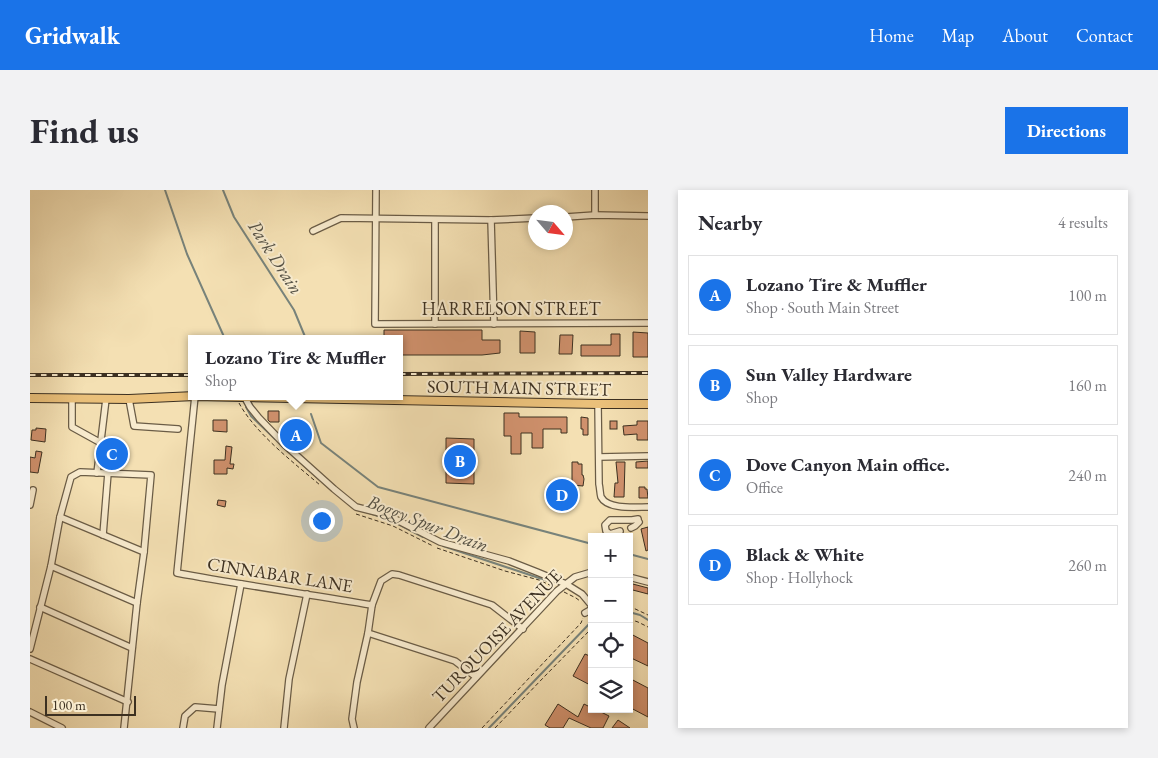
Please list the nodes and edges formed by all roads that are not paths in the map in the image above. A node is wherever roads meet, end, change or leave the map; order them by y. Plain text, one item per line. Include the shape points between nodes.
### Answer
1 (376, 190) edge
2 (595, 190) edge
3 (595, 215) junction
4 (648, 216) edge
5 (573, 217) edge
6 (528, 218) edge
7 (376, 219) junction
8 (435, 220) junction
9 (491, 220) junction
10 (313, 231) dead end
11 (648, 323) edge
12 (435, 324) junction
13 (494, 324) junction
14 (188, 396) edge
15 (30, 398) edge
16 (72, 398) junction
17 (106, 399) junction
18 (129, 399) junction
19 (195, 400) edge
20 (247, 400) edge
21 (363, 400) edge
22 (598, 404) junction
23 (648, 404) edge
24 (178, 429) dead end
25 (101, 443) junction
26 (648, 456) edge
27 (599, 457) junction
28 (97, 472) junction
29 (108, 473) junction
30 (33, 490) dead end
31 (30, 505) edge
32 (648, 507) edge
33 (60, 517) junction
34 (631, 528) dead end
35 (620, 531) dead end
36 (103, 535) junction
37 (144, 552) junction
38 (51, 566) junction
39 (588, 573) edge
40 (633, 578) edge
41 (648, 582) edge
42 (241, 584) junction
43 (566, 584) junction
44 (307, 594) junction
45 (588, 602) edge
46 (136, 603) junction
47 (372, 605) junction
48 (40, 607) junction
49 (588, 610) edge
50 (585, 613) road end
51 (523, 628) junction
52 (368, 633) junction
53 (132, 648) junction
54 (30, 649) edge
55 (30, 659) edge
56 (476, 677) junction
57 (128, 702) junction
58 (219, 709) junction
59 (30, 712) edge
60 (62, 728) edge
61 (124, 728) edge
62 (183, 728) edge
63 (217, 728) edge
64 (284, 728) edge
65 (354, 728) edge
66 (429, 728) edge

1 - 7 street
2 - 3 street
3 - 4 street
3 - 5 street
6 - 9 street
7 - 8 street
7 - 10 street via 341,218
7 - 12 street, HARRELSON STREET via 375,324
8 - 9 street
8 - 12 street
9 - 13 street
11 - 13 street, HARRELSON STREET
12 - 13 street, HARRELSON STREET
14 - 18 main road, SOUTH MAIN STREET
15 - 16 main road, SOUTH MAIN STREET
16 - 17 main road, SOUTH MAIN STREET
16 - 25 street via 72,426
17 - 18 main road, SOUTH MAIN STREET
17 - 25 street
18 - 24 street via 134,426
19 - 42 street, CINNABAR LANE via 177,573
20 - 43 street via 259,418 285,444 356,506 395,519 440,542 510,561
21 - 22 main road, SOUTH MAIN STREET
22 - 23 main road, SOUTH MAIN STREET
22 - 27 street
25 - 28 street
26 - 27 street
27 - 32 street via 601,496 607,503
28 - 29 street
28 - 33 street via 80,472 71,477
29 - 36 street
29 - 37 street via 151,475
30 - 31 street
33 - 36 street
33 - 38 street
34 - 35 street via 638,521 610,520 605,525 610,534
36 - 37 street
37 - 46 street
38 - 46 street
38 - 48 street
39 - 43 street, TURQUOISE AVENUE
40 - 41 street
42 - 44 street, CINNABAR LANE
42 - 58 street
43 - 45 street
43 - 51 street, TURQUOISE AVENUE
44 - 47 street, CINNABAR LANE
44 - 64 street via 289,679
46 - 53 street
47 - 51 street, CINNABAR LANE via 381,580 392,574 399,575 492,605
47 - 52 street
48 - 53 street
48 - 54 street
49 - 50 street
51 - 56 street, TURQUOISE AVENUE
52 - 56 street via 455,661
52 - 65 street via 357,682 352,719
53 - 57 street
55 - 57 street
56 - 66 street, TURQUOISE AVENUE
57 - 61 street
58 - 62 street via 195,707 185,716
58 - 63 street
59 - 60 street

